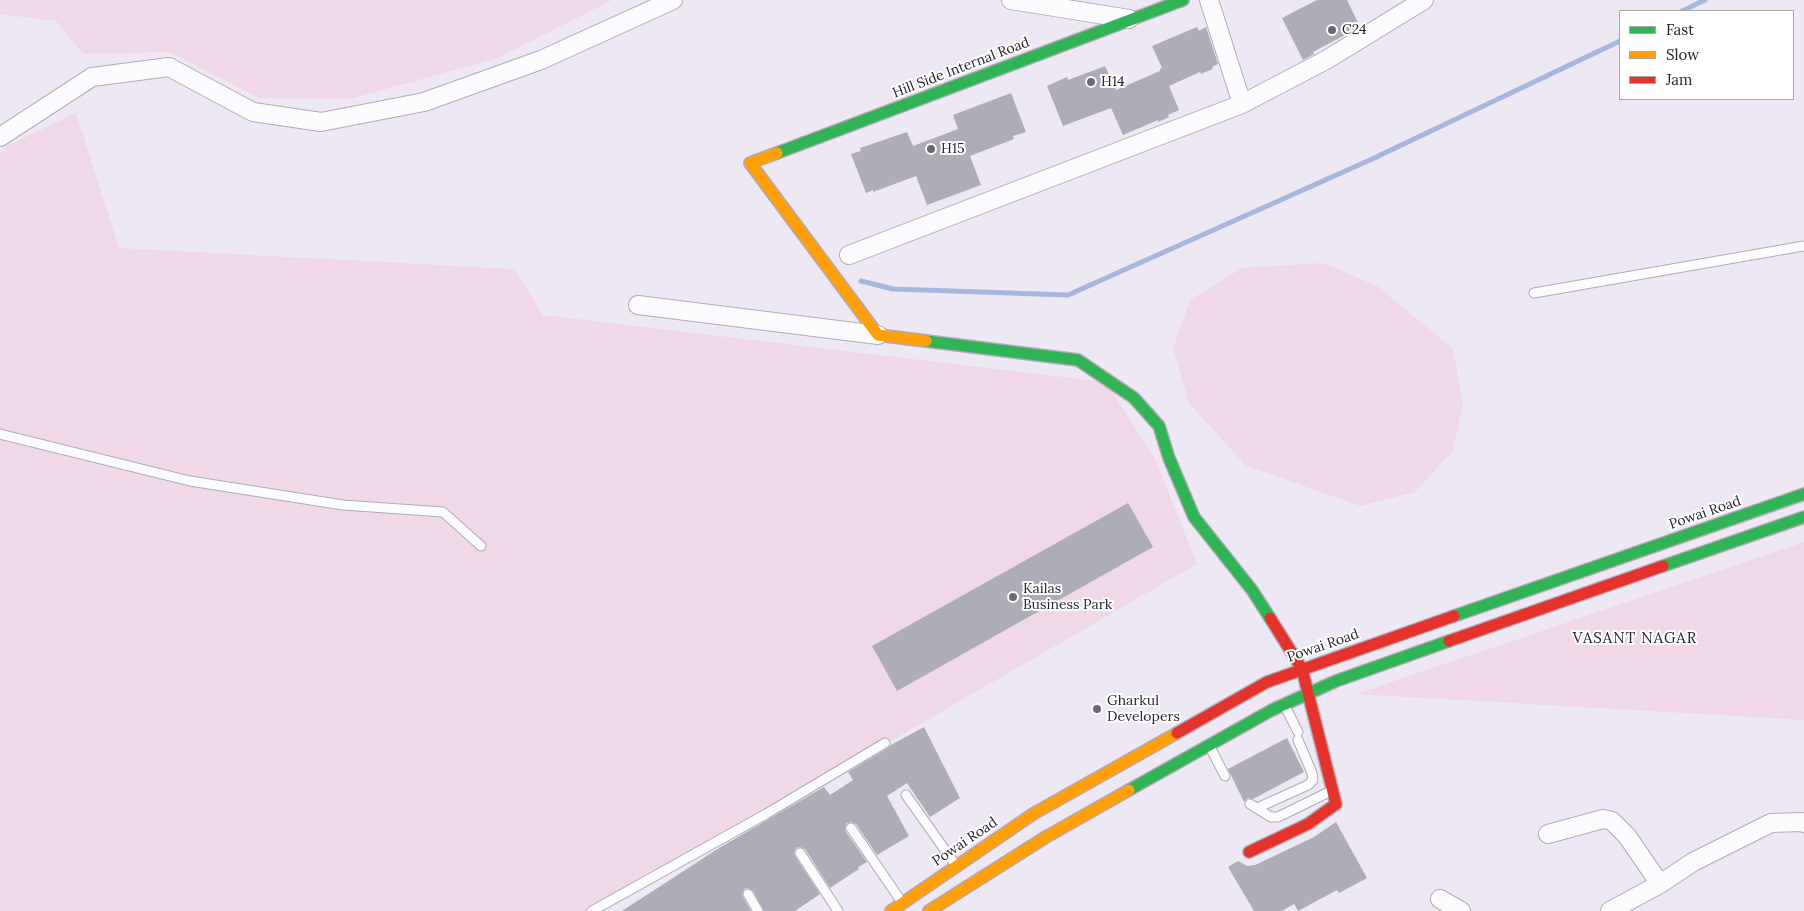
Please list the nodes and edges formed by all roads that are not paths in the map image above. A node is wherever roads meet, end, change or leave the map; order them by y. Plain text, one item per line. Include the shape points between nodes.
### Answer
1 (673, 0) edge
2 (1011, 0) edge
3 (1183, 0) edge
4 (1209, 0) edge
5 (1424, 0) edge
6 (1133, 20) junction
7 (1242, 104) junction
8 (0, 137) edge
9 (1804, 246) edge
10 (849, 255) dead end
11 (1534, 293) dead end
12 (638, 305) dead end
13 (878, 335) junction
14 (0, 434) edge
15 (1804, 494) edge
16 (1804, 517) edge
17 (481, 546) dead end
18 (1506, 598) junction
19 (1513, 619) junction
20 (1302, 669) junction
21 (1309, 693) junction
22 (1283, 704) junction
23 (885, 742) dead end
24 (1209, 745) junction
25 (1225, 776) dead end
26 (1333, 790) junction
27 (906, 795) dead end
28 (1804, 823) edge
29 (851, 828) dead end
30 (1548, 834) dead end
31 (1249, 852) dead end
32 (800, 854) dead end
33 (957, 866) junction
34 (1660, 884) junction
35 (748, 894) dead end
36 (1440, 899) dead end
37 (903, 904) junction
38 (592, 911) edge
39 (758, 911) edge
40 (838, 911) edge
41 (892, 911) edge
42 (929, 911) edge
43 (1461, 911) edge
44 (1610, 911) edge

1 - 8 street via 541,60 424,102 321,122 253,112 169,67 92,77
2 - 6 street
3 - 6 main road, Hill Side Internal Road
4 - 7 street
5 - 7 street via 1326,60
6 - 13 main road, Hill Side Internal Road via 750,163
7 - 10 street
9 - 11 lane
12 - 13 street
13 - 20 main road via 1078,360 1134,398 1159,426 1194,516 1252,590
14 - 17 lane via 190,480 343,505 443,512
15 - 18 main road, Powai Road
16 - 19 main road
18 - 19 main road
18 - 20 main road, Powai Road
19 - 21 main road
20 - 21 main road
20 - 33 main road, Powai Road via 1267,682 1050,804
21 - 22 main road
21 - 26 main road
22 - 24 main road
22 - 26 lane via 1313,780 1308,785 1254,806 1271,817 1278,817
23 - 38 lane via 766,814
24 - 25 lane
24 - 42 main road via 1046,837
26 - 31 main road via 1336,804 1308,824
27 - 33 lane
28 - 34 street via 1771,823 1693,862
29 - 37 lane
30 - 34 street via 1603,820 1612,821 1627,836
32 - 40 lane
33 - 37 main road, Powai Road
34 - 44 street
35 - 39 lane
36 - 43 street
37 - 41 main road, Powai Road

